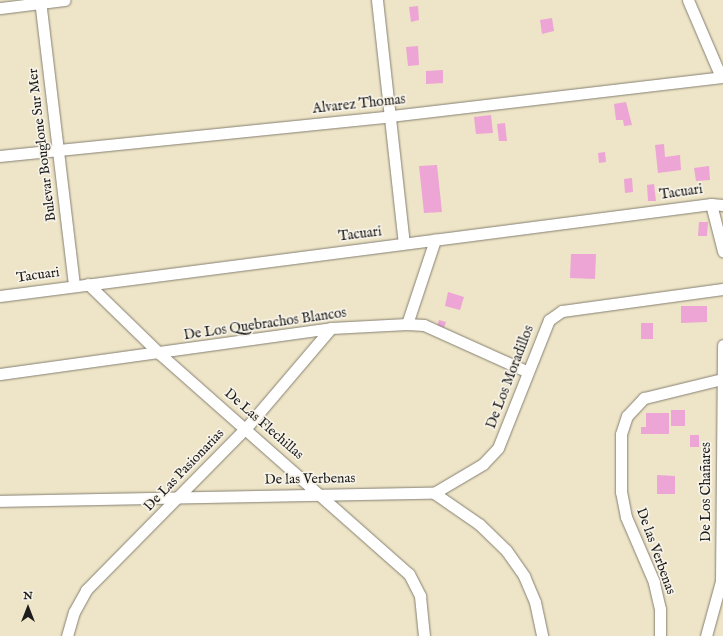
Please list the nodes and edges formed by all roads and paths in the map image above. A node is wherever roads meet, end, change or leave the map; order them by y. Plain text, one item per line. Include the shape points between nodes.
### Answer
1 (65, 0) edge
2 (377, 0) edge
3 (688, 0) edge
4 (40, 2) edge
5 (0, 8) edge
6 (391, 116) junction
7 (58, 150) junction
8 (0, 156) edge
9 (711, 204) junction
10 (723, 205) edge
11 (435, 240) junction
12 (404, 243) junction
13 (723, 250) edge
14 (88, 284) junction
15 (74, 286) junction
16 (723, 289) edge
17 (0, 296) edge
18 (407, 324) junction
19 (331, 328) junction
20 (723, 345) edge
21 (160, 354) junction
22 (526, 371) junction
23 (0, 374) edge
24 (722, 379) edge
25 (246, 428) junction
26 (434, 493) junction
27 (319, 494) junction
28 (181, 495) junction
29 (0, 502) edge
30 (67, 636) edge
31 (424, 636) edge
32 (542, 636) edge
33 (660, 636) edge
34 (706, 636) edge

1 - 4 street
2 - 6 street
3 - 6 street, Alvarez Thomas via 721,77
4 - 5 street
4 - 7 street, Bulevar Bouglone Sur Mer
6 - 7 street, Alvarez Thomas
6 - 12 street
7 - 8 street, Alvarez Thomas
7 - 15 street, Bulevar Bouglone Sur Mer
9 - 10 street, Tacuari
9 - 11 street, Tacuari
9 - 13 street
11 - 12 street, Tacuari
11 - 18 street
12 - 14 street, Tacuari
14 - 15 street, Tacuari
14 - 21 street, De Las Flechillas
15 - 17 street, Tacuari
16 - 22 street, De Los Moradillos via 562,311 549,320
18 - 19 street, De Los Quebrachos Blancos
18 - 22 street, De Los Quebrachos Blancos via 424,324
19 - 21 street, De Los Quebrachos Blancos
19 - 25 street, De Las Pasionarias
20 - 24 street, De Los Chañares
21 - 23 street, De Los Quebrachos Blancos
21 - 25 street, De Las Flechillas
22 - 26 street, De Los Moradillos via 498,448 483,464
24 - 33 street, De las Verbenas via 644,398 627,416 621,434 621,492 626,517 654,582 660,609
24 - 34 street, De Los Chañares via 721,581
25 - 27 street, De Las Flechillas
25 - 28 street, De Las Pasionarias
26 - 27 street, De las Verbenas
26 - 32 street via 480,524 506,550 524,576 535,602
27 - 28 street, De las Verbenas
27 - 31 street, De Las Flechillas via 409,574 420,596
28 - 29 street, De las Verbenas
28 - 30 street, De Las Pasionarias via 86,590 74,612

